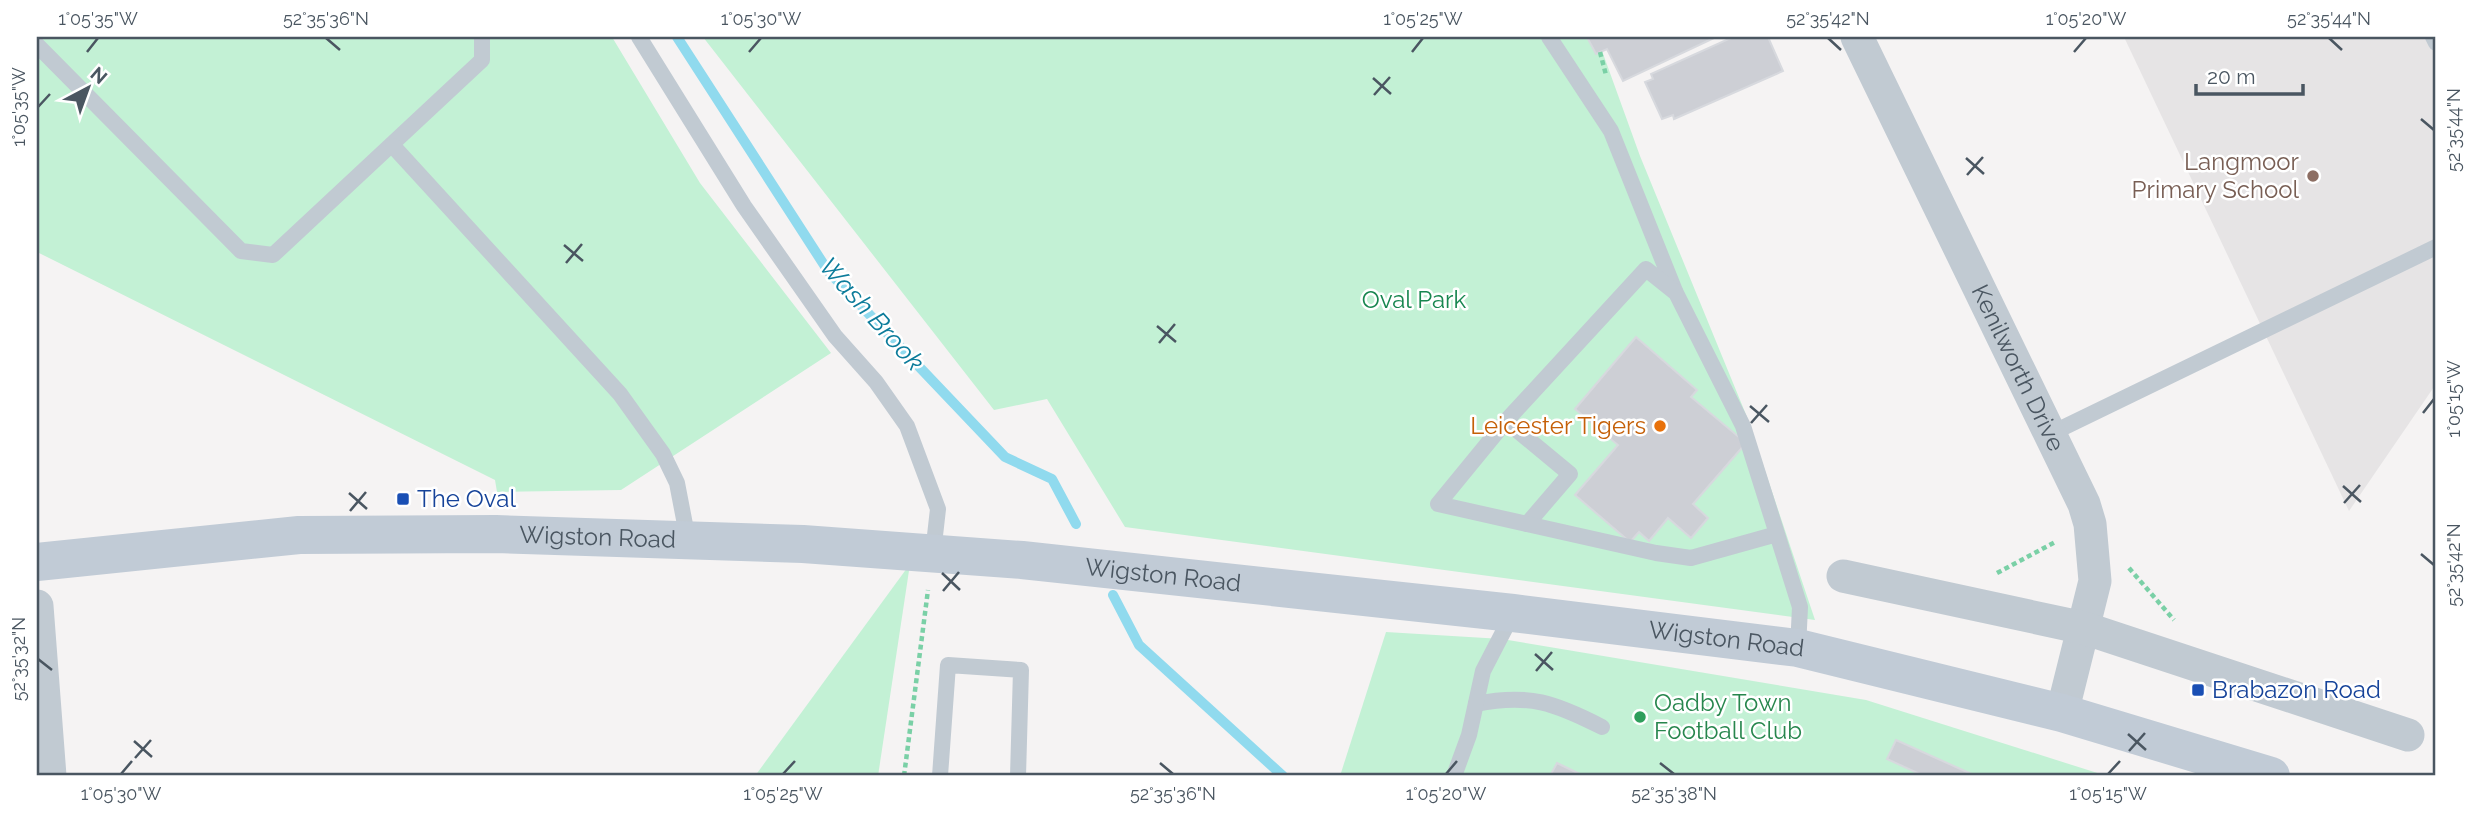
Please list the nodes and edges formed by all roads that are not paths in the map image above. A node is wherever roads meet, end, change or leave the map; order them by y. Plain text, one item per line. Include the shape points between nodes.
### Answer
1 (482, 37) edge
2 (639, 37) edge
3 (1549, 37) edge
4 (1857, 37) edge
5 (2433, 37) edge
6 (2436, 43) edge
7 (37, 44) edge
8 (393, 146) junction
9 (2436, 247) edge
10 (1676, 293) junction
11 (1506, 421) junction
12 (2049, 435) junction
13 (1527, 524) junction
14 (1777, 534) junction
15 (688, 540) junction
16 (933, 554) junction
17 (37, 562) edge
18 (1843, 576) dead end
19 (37, 606) edge
20 (1513, 613) junction
21 (2084, 628) junction
22 (1798, 648) junction
23 (1476, 704) junction
24 (2062, 713) junction
25 (1602, 727) dead end
26 (2408, 735) dead end
27 (50, 776) edge
28 (940, 776) edge
29 (1018, 776) edge
30 (1454, 776) edge
31 (2271, 776) edge

1 - 8 lane via 482,60
2 - 16 lane via 744,206 835,336 907,426 938,509
3 - 10 lane via 1611,131
4 - 12 street, Kenilworth Drive
5 - 6 lane
7 - 8 lane via 241,251 272,255
8 - 15 lane via 620,394 663,454 677,483
9 - 12 lane
10 - 11 lane via 1646,269
10 - 14 lane via 1743,426
11 - 13 lane via 1570,474
11 - 13 lane via 1438,504
12 - 21 street, Kenilworth Drive via 2090,524 2095,581
13 - 14 lane via 1691,558
14 - 22 lane via 1800,607
15 - 16 main road, Wigston Road
15 - 17 main road, Wigston Road via 496,534 299,535
16 - 20 main road, Wigston Road
18 - 21 street
19 - 27 street
20 - 22 main road, Wigston Road
20 - 23 lane via 1483,671
21 - 24 street, Kenilworth Drive
21 - 26 street
22 - 24 main road, Wigston Road
23 - 25 lane via 1536,699
23 - 30 lane
24 - 31 main road, Wigston Road
28 - 29 lane via 948,665 1021,670

